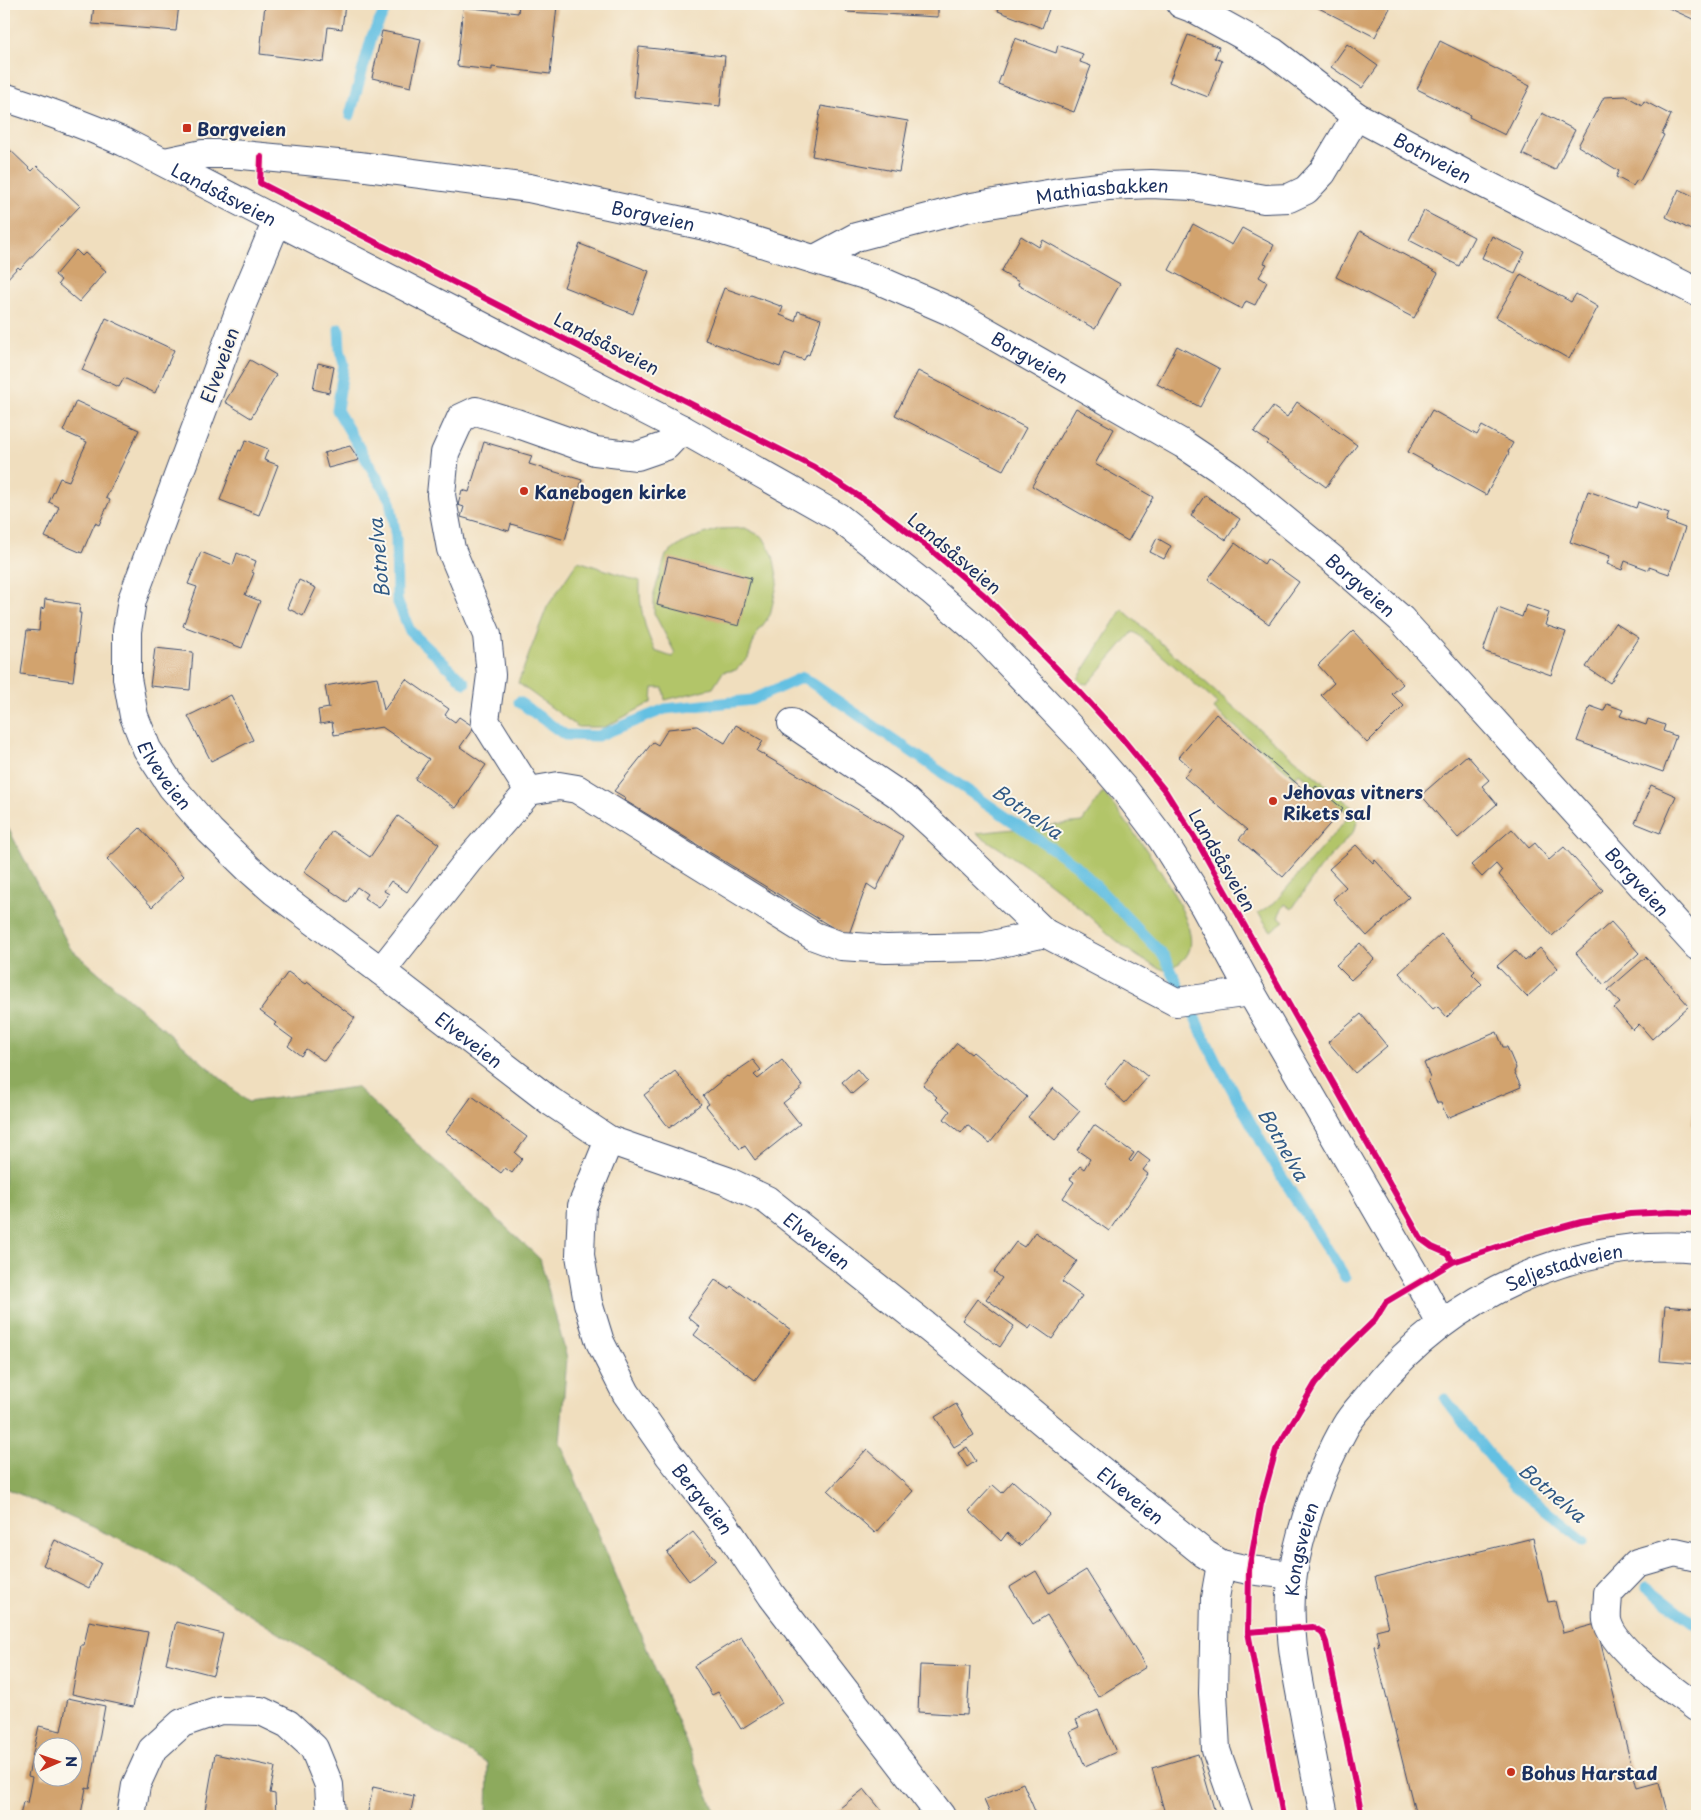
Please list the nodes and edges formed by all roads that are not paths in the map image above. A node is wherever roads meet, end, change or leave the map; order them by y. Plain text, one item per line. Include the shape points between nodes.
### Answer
1 (1181, 4) edge
2 (4, 97) edge
3 (1356, 116) junction
4 (165, 162) junction
5 (277, 221) junction
6 (816, 259) junction
7 (1697, 292) edge
8 (682, 429) junction
9 (792, 722) dead end
10 (529, 791) junction
11 (1045, 933) junction
12 (1697, 946) edge
13 (381, 971) junction
14 (1251, 992) junction
15 (609, 1140) junction
16 (1697, 1248) edge
17 (1441, 1324) junction
18 (1686, 1555) edge
19 (1221, 1564) junction
20 (1292, 1575) junction
21 (1697, 1708) edge
22 (131, 1816) edge
23 (331, 1816) edge
24 (941, 1816) edge
25 (1239, 1816) edge
26 (1324, 1816) edge

1 - 3 street, Botnveien via 1273,52
2 - 4 street, Landsåsveien via 80,123
3 - 6 street, Mathiasbakken via 1322,173 1306,190 1289,198 1264,199 1192,186 1151,184 1065,191 966,208 865,234
3 - 7 street, Botnveien
4 - 5 street, Landsåsveien
4 - 6 street, Borgveien via 204,154 232,154 359,166 520,187 710,227
5 - 8 street, Landsåsveien
5 - 13 street, Elveveien via 242,304 132,600 127,631 127,678 134,716 147,749 172,787 210,831 274,891
6 - 12 street, Borgveien via 874,278 952,312 1117,405 1232,477 1401,619
8 - 10 street via 666,446 637,456 595,451 476,411 460,418 445,453 441,495 451,549 487,635 491,675 484,721
8 - 14 street, Landsåsveien via 838,518 978,631 1080,738 1162,839 1204,906
9 - 11 street via 902,797
10 - 11 street via 558,786 577,789 814,936 841,946 886,949 984,947
10 - 13 street via 468,861
11 - 14 street via 1176,1002
13 - 15 street, Elveveien via 550,1102
14 - 17 street, Landsåsveien
15 - 19 street, Elveveien via 727,1181 767,1200
15 - 24 street, Bergveien via 582,1206 580,1255 588,1303 600,1342 626,1393 669,1456
16 - 17 street, Seljestadveien via 1637,1248 1556,1265 1510,1283
17 - 20 street, Kongsveien via 1390,1370 1346,1425 1316,1491 1301,1534
18 - 21 street via 1637,1563 1608,1593 1607,1621 1618,1642 1642,1666
19 - 20 street, Elveveien
19 - 25 street via 1215,1598 1213,1693 1216,1750
20 - 26 street, Kongsveien via 1290,1630
22 - 23 street via 136,1785 152,1750 182,1723 220,1710 261,1711 288,1724 314,1748 329,1785

